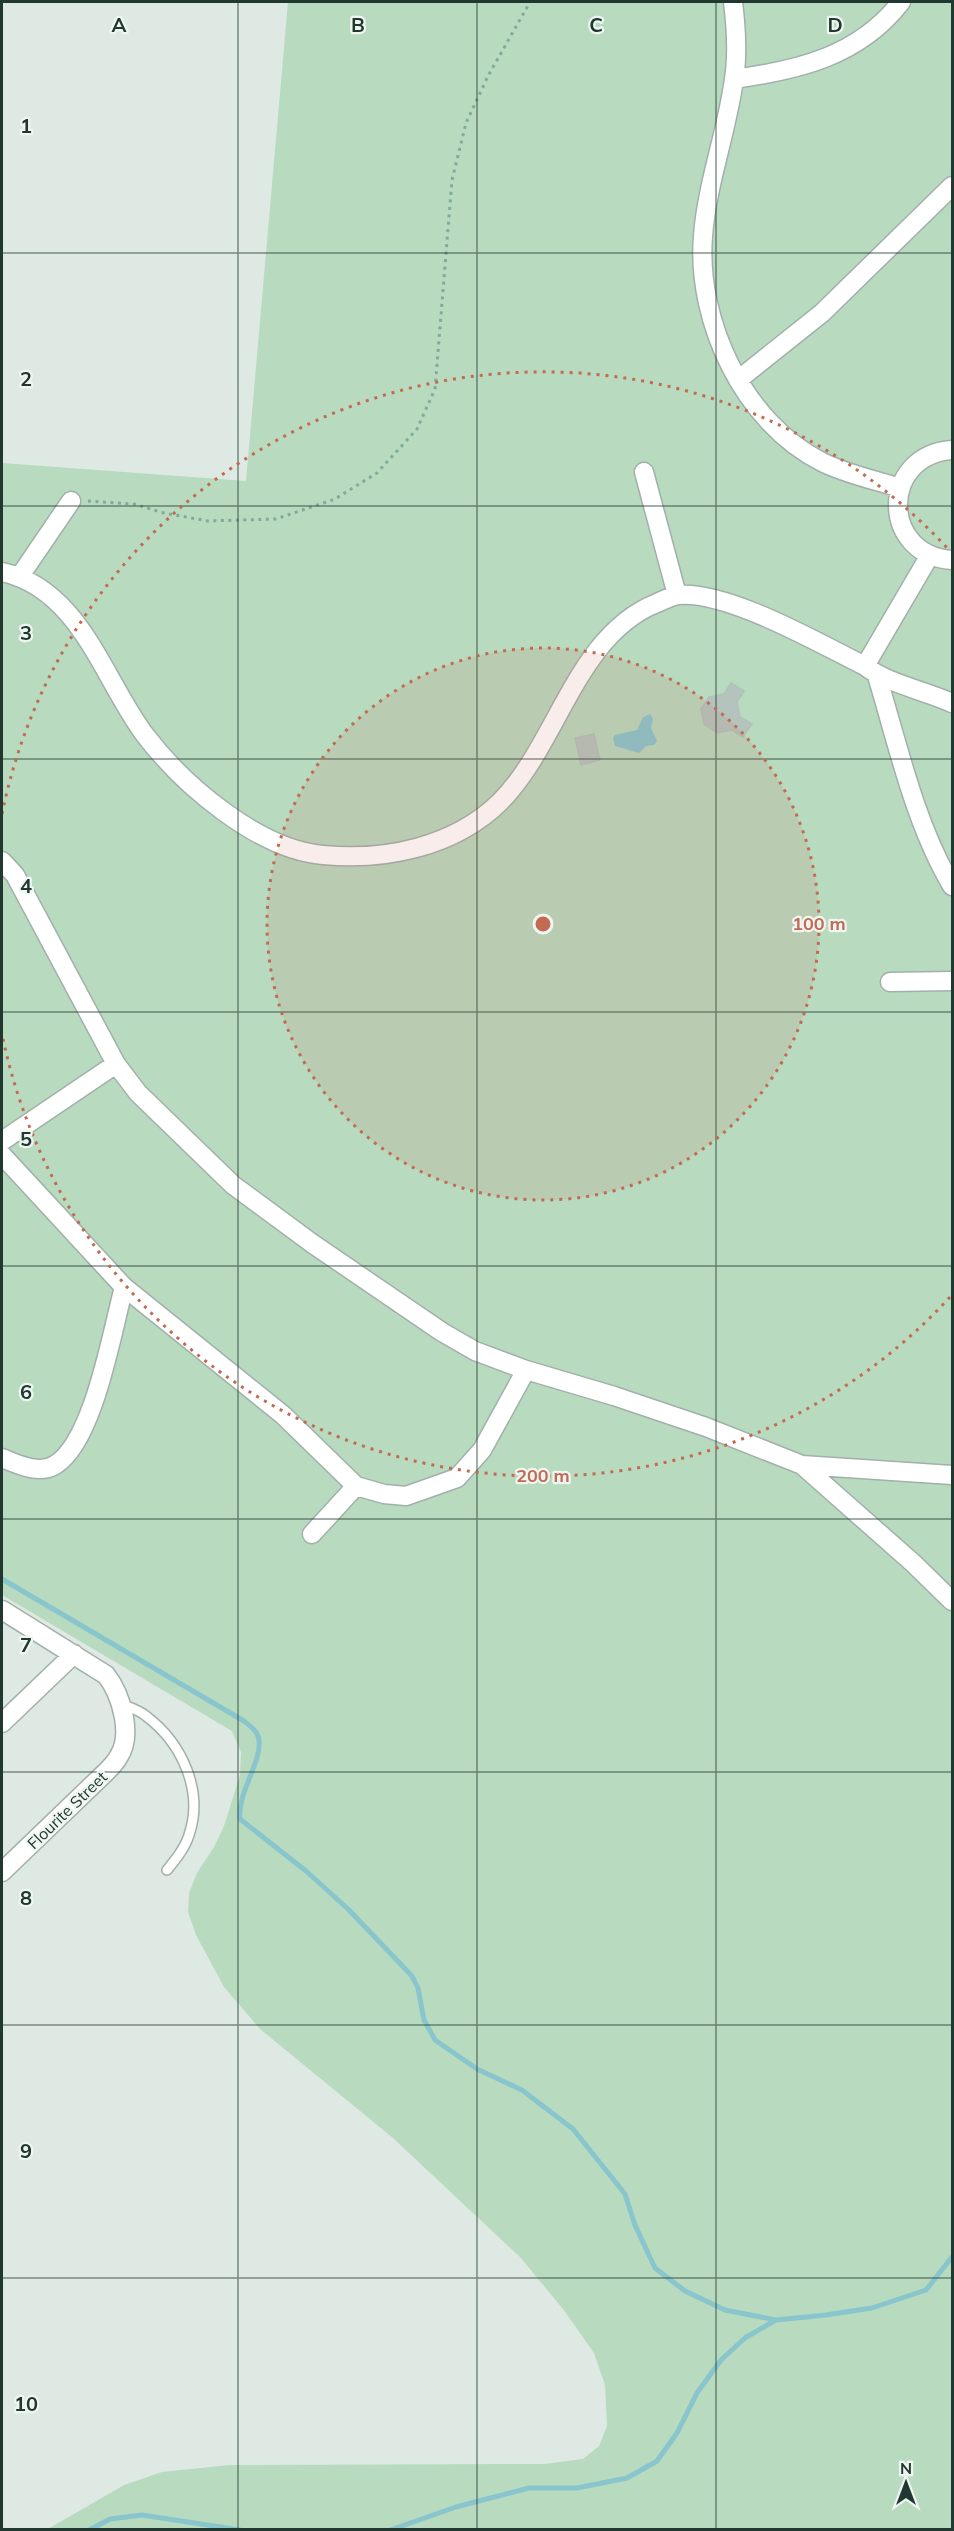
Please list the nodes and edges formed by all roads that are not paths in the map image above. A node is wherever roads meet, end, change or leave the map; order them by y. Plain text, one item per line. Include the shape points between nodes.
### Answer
1 (733, 2) edge
2 (901, 2) edge
3 (734, 79) junction
4 (952, 186) edge
5 (738, 380) junction
6 (952, 450) edge
7 (644, 472) dead end
8 (900, 489) junction
9 (71, 501) road end
10 (930, 555) junction
11 (952, 560) edge
12 (2, 572) edge
13 (20, 576) junction
14 (677, 595) junction
15 (871, 671) junction
16 (952, 703) edge
17 (2, 861) edge
18 (952, 886) edge
19 (952, 981) edge
20 (890, 982) dead end
21 (116, 1064) junction
22 (2, 1141) edge
23 (2, 1155) edge
24 (124, 1287) junction
25 (526, 1370) junction
26 (2, 1458) edge
27 (802, 1465) junction
28 (952, 1475) edge
29 (356, 1486) junction
30 (312, 1534) dead end
31 (952, 1601) edge
32 (2, 1610) edge
33 (74, 1654) junction
34 (121, 1704) junction
35 (2, 1723) edge
36 (167, 1870) dead end
37 (2, 1872) edge

1 - 3 street
2 - 3 street via 859,41 821,62
3 - 5 street via 703,235 702,268 719,340
4 - 5 street via 822,313
5 - 8 street via 763,415 822,462
6 - 8 street via 921,460
7 - 14 street
8 - 10 street via 898,511 905,532
9 - 13 street
10 - 11 street
10 - 15 street
12 - 13 street
13 - 14 street via 61,607 79,627 146,737 195,787 257,833 287,848 346,857 379,856 445,838 499,802 519,778 604,642 623,622 646,607
14 - 15 street via 702,596 747,609
15 - 16 street
15 - 18 street via 924,827
17 - 21 street via 15,875
19 - 20 street
21 - 22 street
21 - 25 street via 138,1093 233,1185 442,1332 475,1351
23 - 24 street
24 - 26 street via 91,1412 77,1442 54,1466 33,1469
24 - 29 street via 284,1415
25 - 27 street via 706,1427
25 - 29 street via 482,1450 457,1478 406,1496
27 - 28 street
27 - 31 street
29 - 30 street
32 - 33 street
33 - 34 street via 106,1675 116,1687
33 - 35 street
34 - 36 lane via 145,1714 163,1731 191,1779 194,1814 189,1835
34 - 37 street, Flourite Street via 124,1742 120,1755

